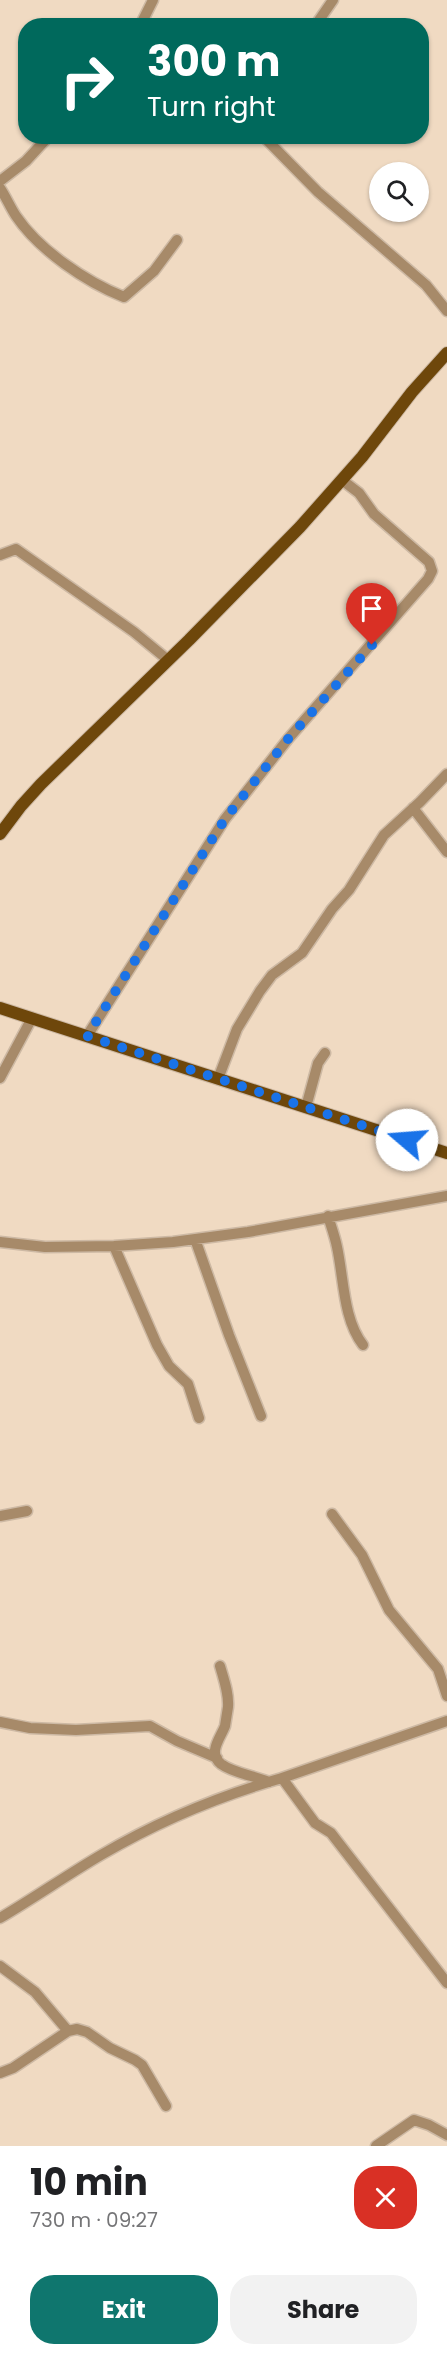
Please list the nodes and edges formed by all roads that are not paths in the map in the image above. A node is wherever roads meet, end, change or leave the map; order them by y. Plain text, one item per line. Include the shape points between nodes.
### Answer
1 (153, 0) edge
2 (333, 0) edge
3 (144, 18) edge
4 (321, 18) edge
5 (42, 144) edge
6 (272, 144) edge
7 (0, 181) edge
8 (0, 188) edge
9 (177, 240) dead end
10 (447, 311) edge
11 (447, 352) edge
12 (342, 480) junction
13 (0, 555) edge
14 (168, 660) junction
15 (447, 774) edge
16 (413, 808) junction
17 (0, 834) edge
18 (447, 852) edge
19 (0, 1008) edge
20 (32, 1018) junction
21 (87, 1036) junction
22 (325, 1053) dead end
23 (0, 1078) edge
24 (218, 1079) junction
25 (306, 1107) junction
26 (447, 1153) edge
27 (447, 1196) edge
28 (328, 1216) junction
29 (195, 1239) junction
30 (0, 1242) edge
31 (114, 1246) junction
32 (363, 1346) dead end
33 (261, 1416) dead end
34 (199, 1418) dead end
35 (27, 1510) dead end
36 (332, 1514) dead end
37 (0, 1516) edge
38 (220, 1666) dead end
39 (447, 1696) edge
40 (447, 1721) edge
41 (0, 1722) edge
42 (217, 1758) junction
43 (282, 1778) junction
44 (269, 1782) junction
45 (0, 1918) edge
46 (0, 1966) edge
47 (447, 1983) edge
48 (68, 2031) junction
49 (0, 2073) edge
50 (166, 2106) dead end
51 (447, 2135) edge
52 (376, 2146) edge

1 - 3 street
2 - 4 street
5 - 7 street
6 - 10 street via 318,192 426,285
8 - 9 street via 15,216 46,248 88,280 124,297 154,271
11 - 12 main road
12 - 14 main road
12 - 21 street via 429,562 432,570 428,579 288,739 225,819
13 - 14 street via 16,549
14 - 17 main road via 41,784
15 - 16 street
16 - 18 street
16 - 24 street via 384,835 350,890 302,953 272,975 260,991 237,1029
19 - 20 main road
20 - 21 main road
20 - 23 street
21 - 24 main road
22 - 25 street via 318,1063
24 - 25 main road
25 - 26 main road
27 - 28 street
28 - 29 street
28 - 32 street via 352,1322
29 - 31 street
29 - 33 street
30 - 31 street via 45,1247
31 - 34 street via 160,1351 188,1384
35 - 37 street
36 - 39 street via 362,1555 389,1610 438,1669
38 - 42 street via 228,1707 215,1745
40 - 43 street
41 - 42 street via 76,1730 150,1726
42 - 44 street via 220,1763
43 - 44 street
43 - 47 street via 315,1823 331,1833
44 - 45 street via 235,1792 156,1826
46 - 48 street via 35,1992
48 - 49 street
48 - 50 street via 87,2032 142,2065
51 - 52 street via 414,2120

